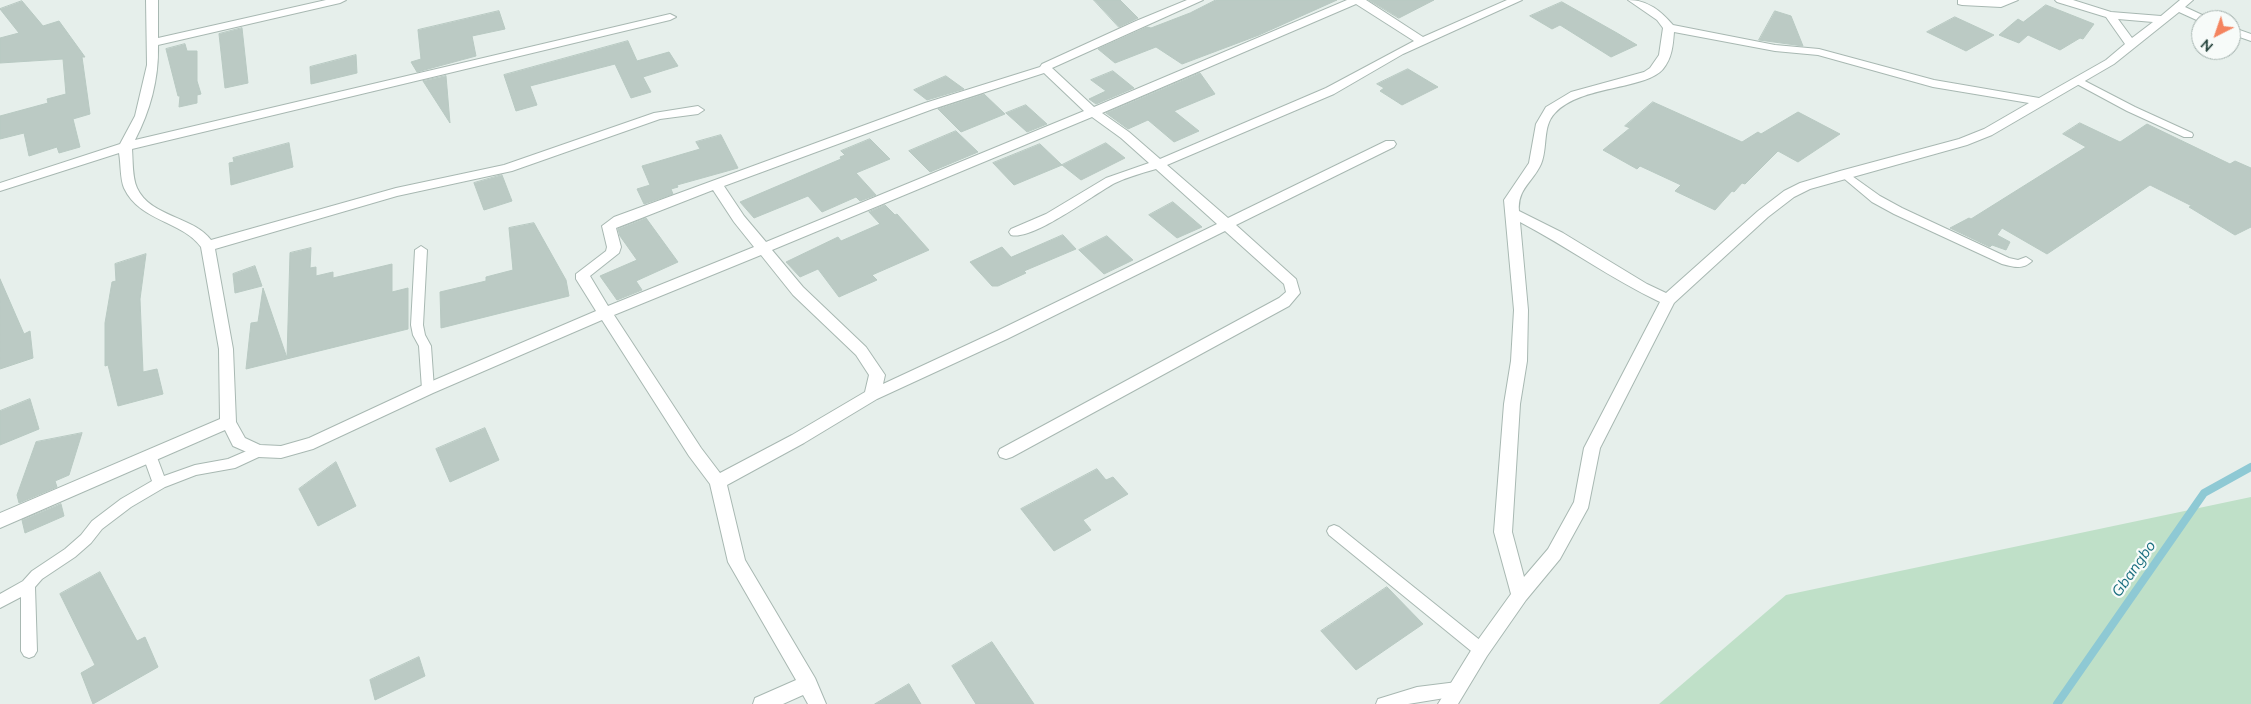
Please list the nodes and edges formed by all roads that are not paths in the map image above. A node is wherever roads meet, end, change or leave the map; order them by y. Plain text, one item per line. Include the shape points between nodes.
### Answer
1 (152, 0) edge
2 (340, 0) edge
3 (1197, 0) edge
4 (1357, 0) edge
5 (1516, 0) edge
6 (1634, 0) edge
7 (2012, 0) edge
8 (2060, 0) edge
9 (1962, 2) dead end
10 (2183, 4) edge
11 (2110, 15) junction
12 (670, 17) dead end
13 (2162, 19) junction
14 (1669, 28) junction
15 (1423, 42) junction
16 (153, 43) junction
17 (2131, 45) junction
18 (1046, 69) junction
19 (2079, 81) junction
20 (2042, 102) junction
21 (698, 110) dead end
22 (1093, 112) junction
23 (2188, 135) dead end
24 (1390, 144) dead end
25 (125, 147) junction
26 (1158, 164) junction
27 (1845, 174) junction
28 (716, 184) junction
29 (0, 187) edge
30 (1512, 213) junction
31 (1225, 224) junction
32 (1016, 232) dead end
33 (208, 246) junction
34 (765, 249) junction
35 (421, 250) dead end
36 (2026, 261) dead end
37 (1668, 300) junction
38 (606, 313) junction
39 (428, 389) junction
40 (872, 395) junction
41 (228, 422) junction
42 (258, 452) junction
43 (1006, 453) dead end
44 (150, 456) junction
45 (718, 482) junction
46 (160, 483) junction
47 (0, 521) edge
48 (1334, 531) dead end
49 (28, 585) junction
50 (1520, 595) junction
51 (0, 602) edge
52 (1481, 650) junction
53 (29, 651) dead end
54 (808, 684) junction
55 (1457, 689) junction
56 (762, 704) edge
57 (818, 704) edge
58 (1384, 704) edge
59 (1448, 704) edge

1 - 16 street
2 - 16 street
3 - 18 street via 1050,62
4 - 15 street
4 - 22 street
5 - 15 street
6 - 14 street via 1661,18
7 - 9 street via 2001,4
8 - 11 street
10 - 13 street
11 - 13 street
11 - 17 street
12 - 25 street
13 - 17 street
14 - 20 street via 1775,48 1819,52 1924,81
14 - 30 street via 1664,62 1659,69 1574,96 1557,104 1544,119 1537,159 1514,191
15 - 26 street via 1330,91
16 - 25 street via 153,65 141,116
17 - 19 street
18 - 22 street
18 - 28 street via 929,106
19 - 20 street
19 - 23 lane
20 - 27 street via 1963,142
21 - 33 street via 658,116 507,168 396,192
22 - 26 street
22 - 34 street
24 - 31 street
25 - 29 street
25 - 33 street via 130,187 140,202 199,234
26 - 31 street
26 - 32 street via 1105,183 1053,217
27 - 36 lane via 1876,199 1898,211 2006,261 2019,264
27 - 37 street via 1789,194
28 - 34 street via 739,219
28 - 38 street via 609,226 614,247 612,253 583,274 583,279
30 - 37 street
30 - 50 street via 1521,310 1503,532
31 - 40 street via 1002,335
31 - 43 street via 1291,282 1293,293 1289,298
33 - 41 street via 226,349
34 - 38 street
34 - 40 street via 798,291 861,351 878,375
35 - 39 lane via 417,325 425,346
37 - 50 street via 1592,448 1582,503 1554,554
38 - 39 street
38 - 45 street via 695,452
39 - 42 street via 313,443 282,452
40 - 45 street
41 - 42 street via 238,442
41 - 44 street
42 - 46 lane via 230,464 195,470
44 - 46 lane
44 - 47 street
45 - 54 street via 737,562
46 - 49 lane via 97,525 70,553
48 - 52 lane
49 - 51 lane
49 - 53 lane
50 - 52 street
52 - 55 street
54 - 56 street
54 - 57 street
55 - 58 lane via 1418,694
55 - 59 street

